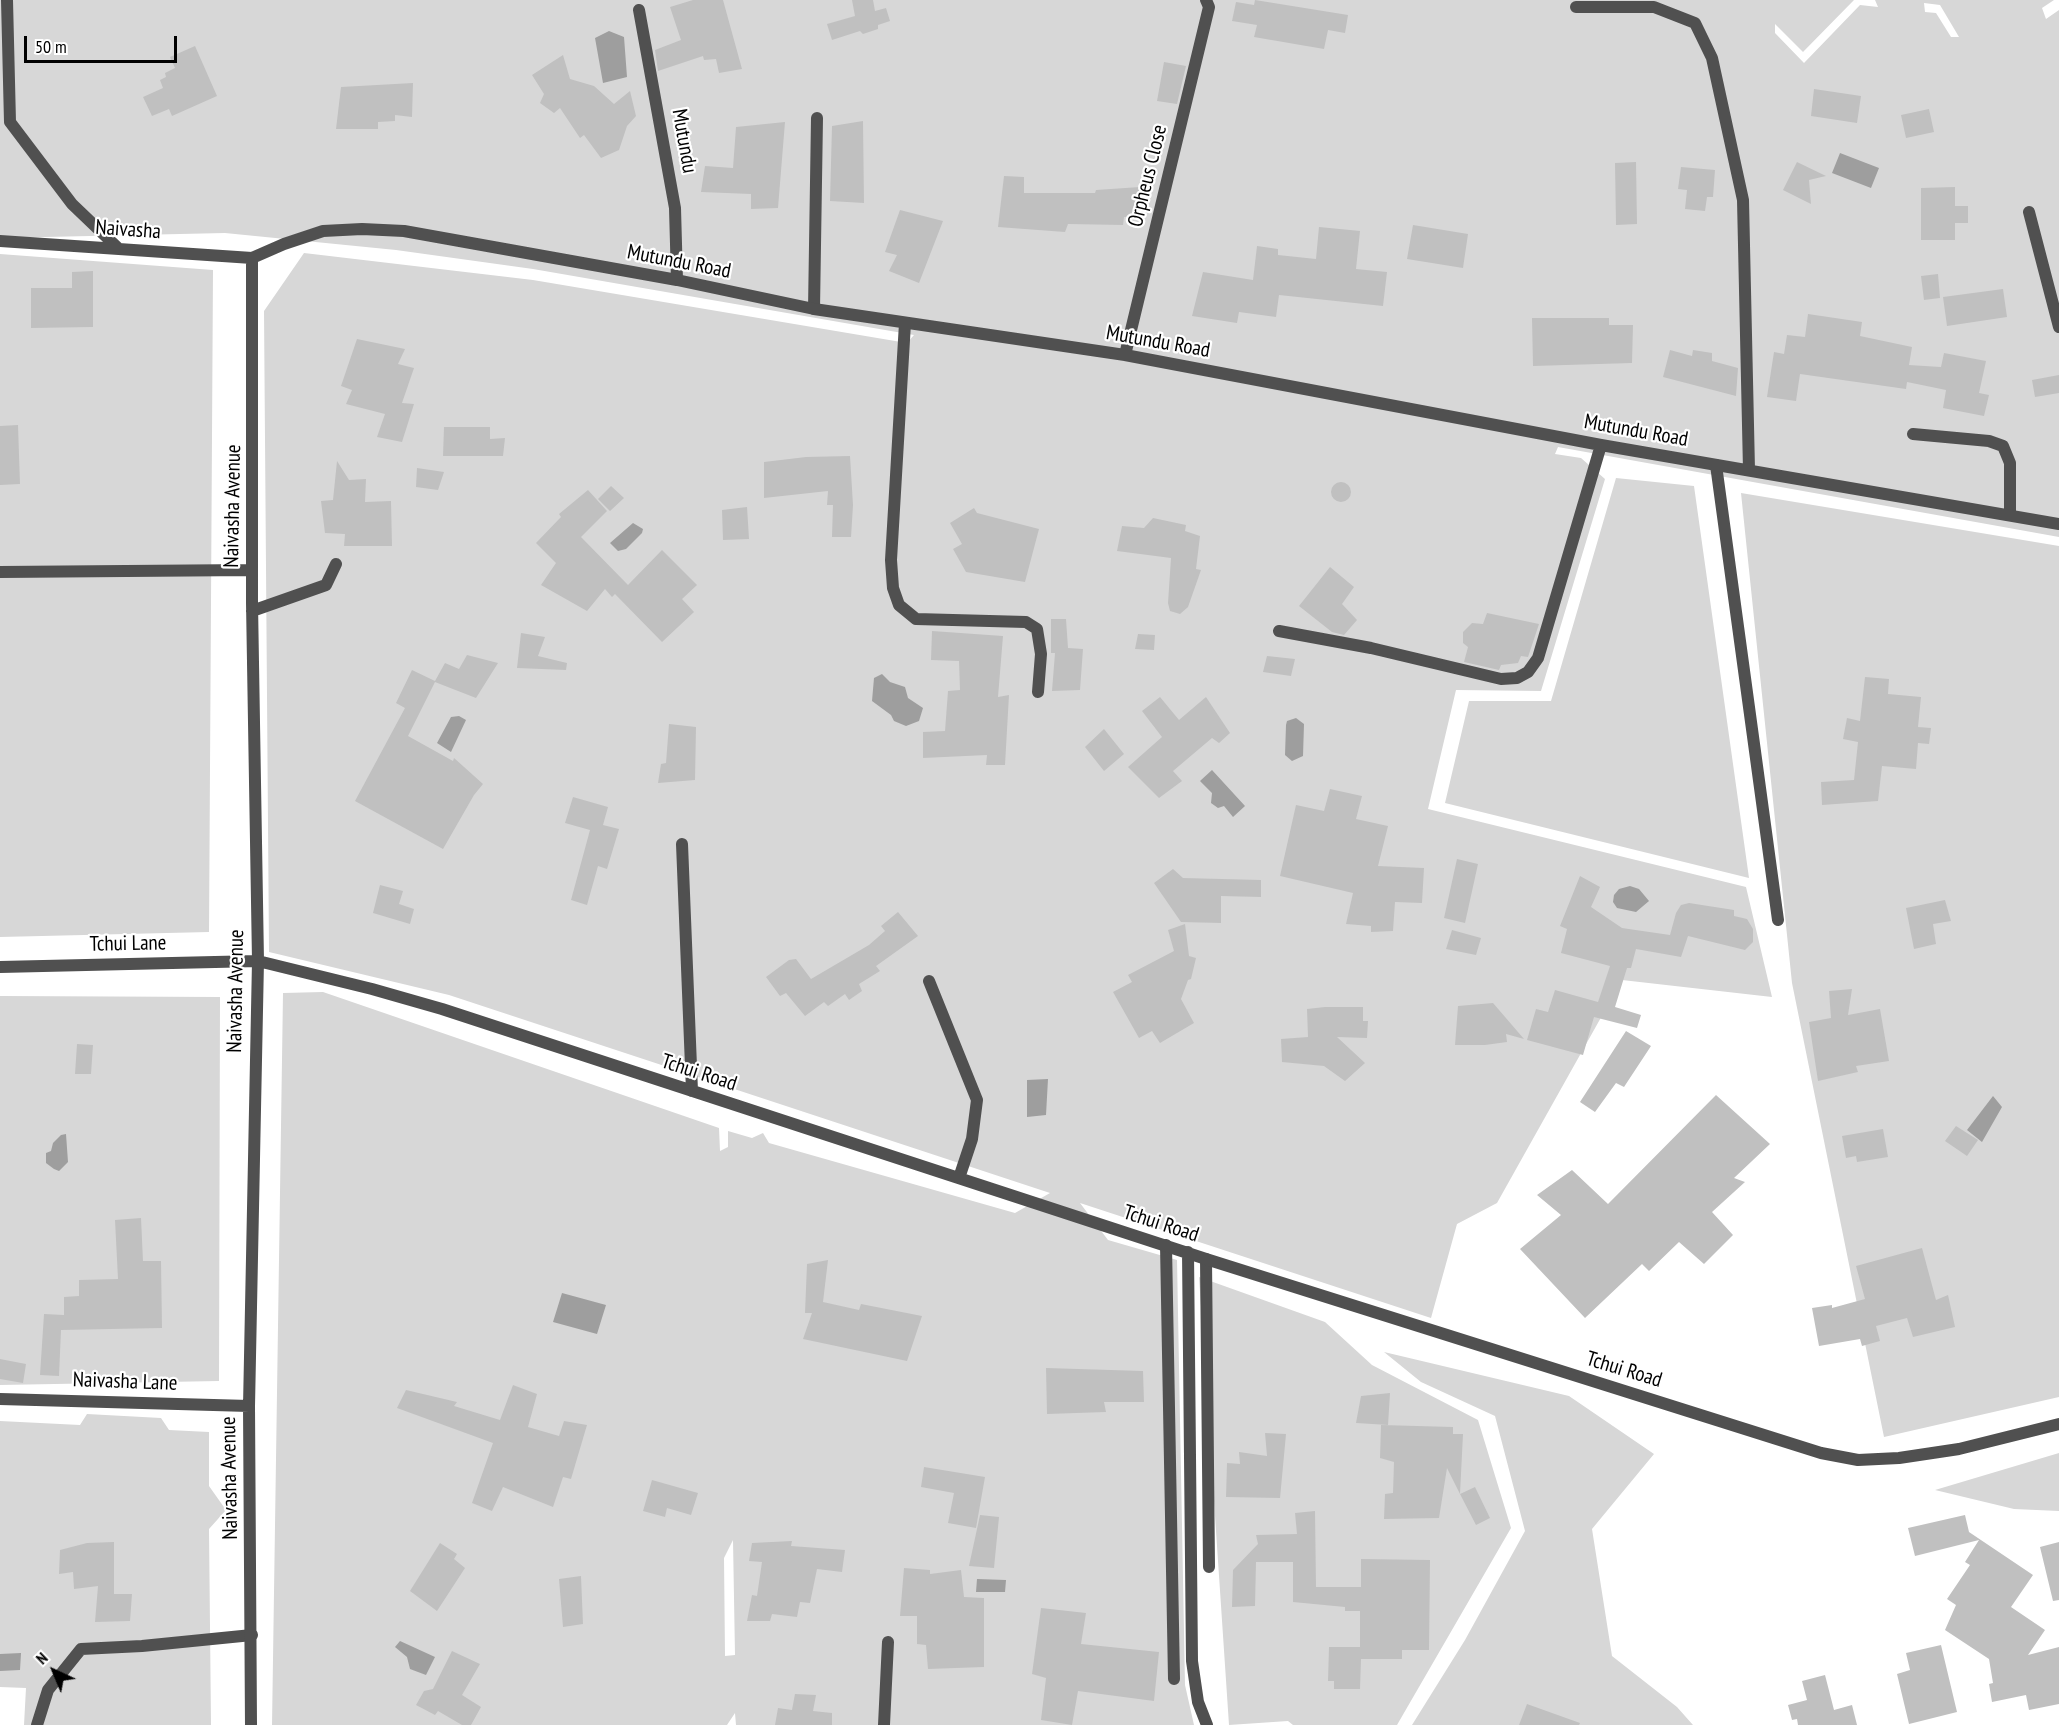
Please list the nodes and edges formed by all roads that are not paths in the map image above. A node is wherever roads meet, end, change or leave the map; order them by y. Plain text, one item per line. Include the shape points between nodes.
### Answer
1 (7, 0) edge
2 (1208, 2) edge
3 (1576, 7) dead end
4 (639, 10) dead end
5 (817, 118) dead end
6 (2029, 212) dead end
7 (0, 241) edge
8 (119, 249) junction
9 (252, 258) junction
10 (677, 280) junction
11 (814, 309) junction
12 (905, 322) junction
13 (2059, 327) edge
14 (1125, 355) junction
15 (1913, 435) dead end
16 (1601, 445) junction
17 (1716, 465) junction
18 (1749, 471) junction
19 (2010, 515) junction
20 (2059, 524) edge
21 (336, 564) dead end
22 (252, 570) junction
23 (0, 572) edge
24 (252, 611) junction
25 (1279, 631) dead end
26 (1038, 692) dead end
27 (682, 844) dead end
28 (1778, 920) dead end
29 (258, 961) junction
30 (0, 967) edge
31 (929, 981) dead end
32 (692, 1091) junction
33 (959, 1178) junction
34 (1166, 1245) junction
35 (1188, 1252) junction
36 (1206, 1259) junction
37 (0, 1399) edge
38 (249, 1406) junction
39 (2059, 1424) edge
40 (1209, 1567) dead end
41 (252, 1635) junction
42 (888, 1642) dead end
43 (1174, 1679) dead end
44 (37, 1725) edge
45 (251, 1725) edge
46 (884, 1725) edge
47 (1207, 1725) edge

1 - 8 street via 10,122 72,204
2 - 14 street, Orpheus Close
3 - 18 street via 1654,7 1695,23 1712,58 1743,200
4 - 10 street, Mutundu via 675,208
5 - 11 street
6 - 13 street
7 - 8 street, Naivasha
8 - 9 street, Naivasha
9 - 10 street, Mutundu Road via 323,231 404,231
9 - 22 street, Naivasha Avenue
10 - 11 street, Mutundu Road
11 - 12 street, Mutundu Road
12 - 14 street, Mutundu Road
12 - 26 street via 892,588 899,605 916,619 1026,622 1037,629 1041,654
14 - 16 street, Mutundu Road
15 - 19 street via 1989,441 2003,446 2010,463
16 - 17 street, Mutundu Road
16 - 25 street via 1538,658 1528,672 1517,678 1501,679
17 - 18 street, Mutundu Road
17 - 28 street
18 - 19 street, Mutundu Road
19 - 20 street, Mutundu Road
21 - 24 street via 326,585
22 - 23 street
22 - 24 street, Naivasha Avenue
24 - 29 street, Naivasha Avenue
27 - 32 street
29 - 30 street, Tchui Lane
29 - 32 street, Tchui Road via 442,1009
29 - 38 street, Naivasha Avenue
31 - 33 street via 977,1100 972,1139
32 - 33 street, Tchui Road
33 - 34 street, Tchui Road
34 - 35 street, Tchui Road
34 - 43 street
35 - 36 street, Tchui Road
35 - 47 street via 1192,1661 1198,1702
36 - 39 street, Tchui Road via 1821,1453 1858,1460 1899,1458 1959,1449
36 - 40 street
37 - 38 street, Naivasha Lane
38 - 41 street, Naivasha Avenue
41 - 44 street via 81,1649 48,1690
41 - 45 street, Naivasha Avenue
42 - 46 street

